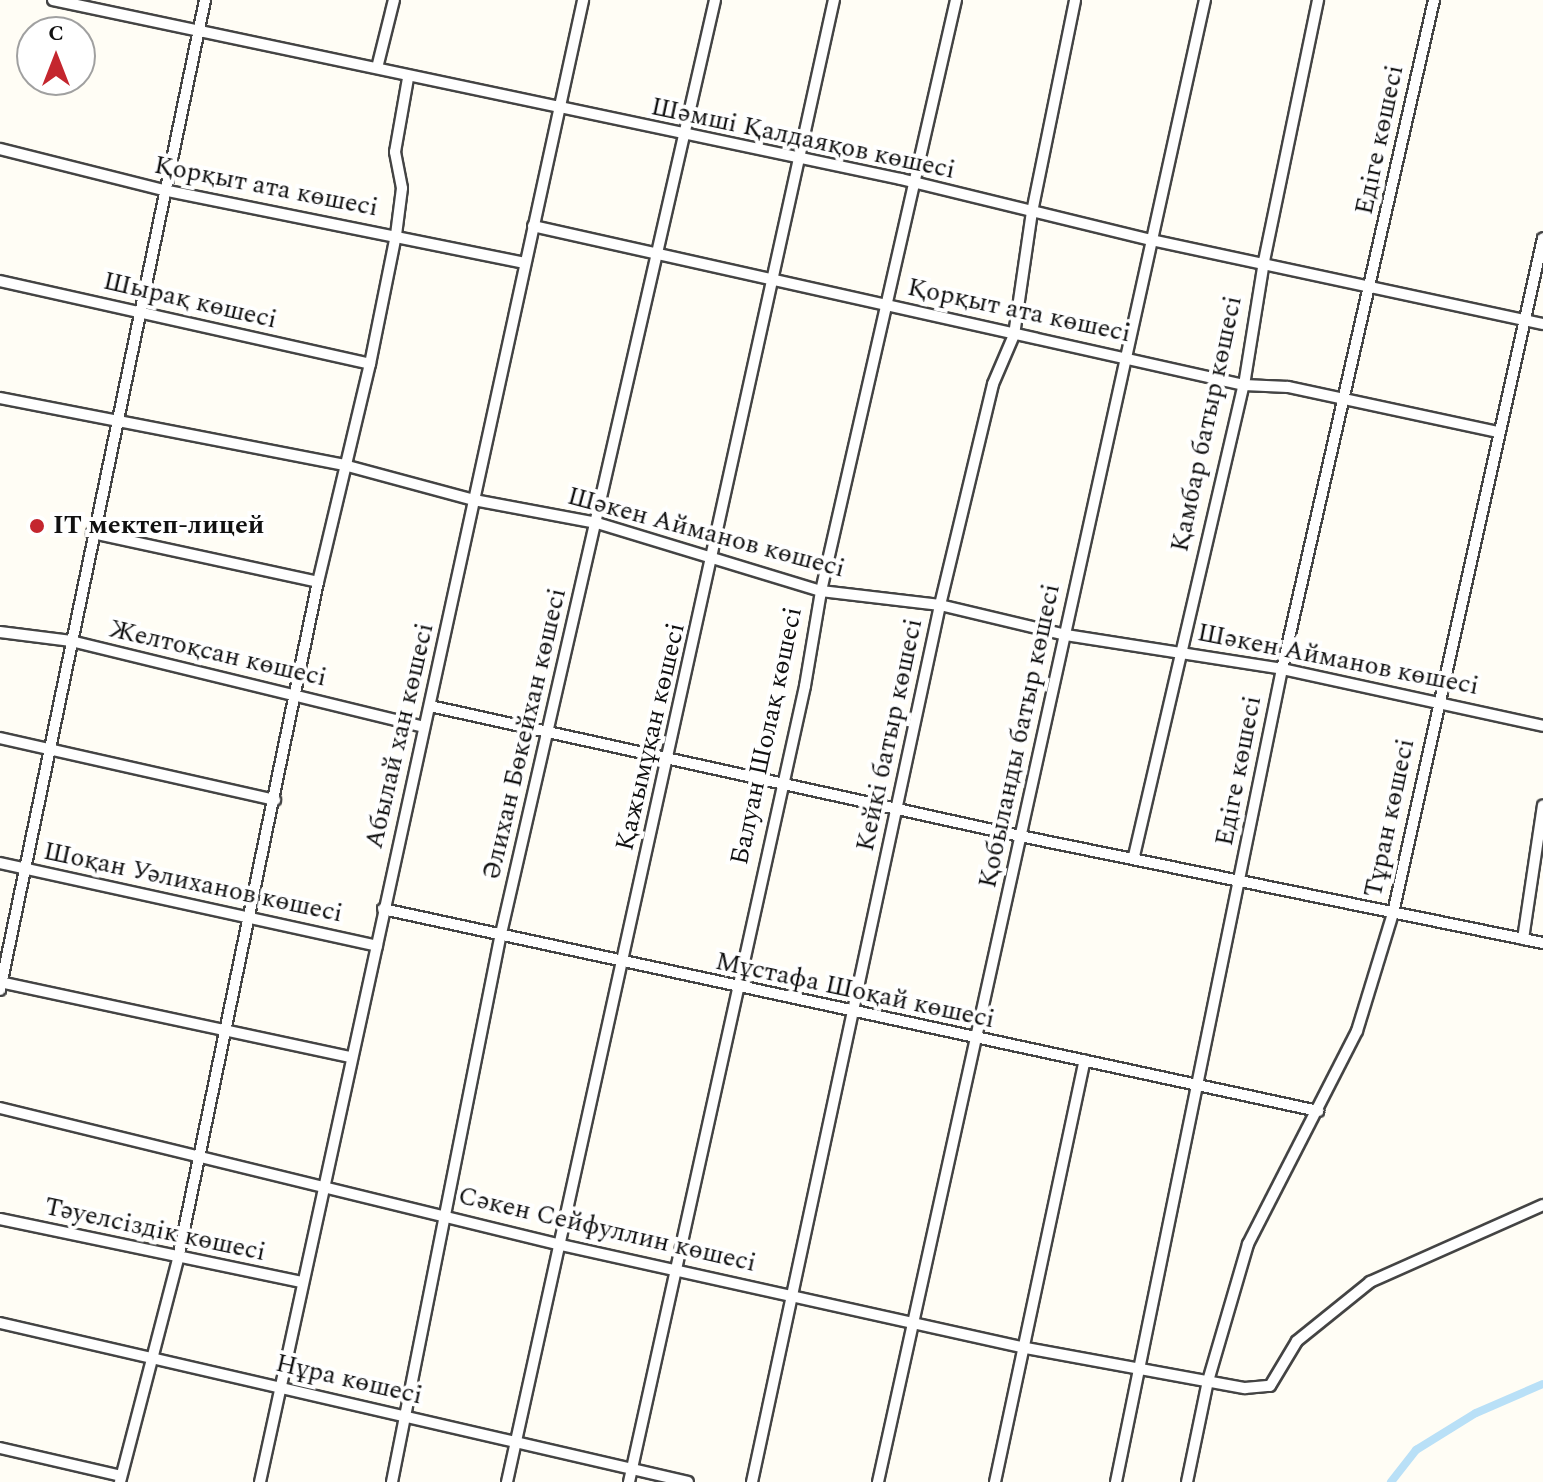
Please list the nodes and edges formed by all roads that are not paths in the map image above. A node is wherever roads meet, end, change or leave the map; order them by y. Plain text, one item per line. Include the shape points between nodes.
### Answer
1 (53, 0) edge
2 (205, 0) edge
3 (394, 0) edge
4 (583, 0) edge
5 (715, 0) edge
6 (834, 0) edge
7 (956, 0) edge
8 (1075, 0) edge
9 (1205, 0) edge
10 (1318, 0) edge
11 (1434, 0) edge
12 (200, 29) junction
13 (377, 68) junction
14 (408, 78) junction
15 (559, 109) junction
16 (687, 136) junction
17 (0, 149) edge
18 (798, 159) junction
19 (915, 184) junction
20 (163, 190) junction
21 (1032, 212) junction
22 (533, 226) junction
23 (396, 235) junction
24 (1543, 238) edge
25 (1151, 240) junction
26 (653, 255) junction
27 (1264, 261) junction
28 (524, 263) junction
29 (0, 281) edge
30 (772, 281) junction
31 (1372, 284) junction
32 (887, 306) junction
33 (137, 312) junction
34 (1523, 319) junction
35 (1543, 324) edge
36 (1014, 335) junction
37 (1125, 355) junction
38 (370, 364) junction
39 (1244, 385) junction
40 (0, 398) edge
41 (1347, 399) junction
42 (114, 420) junction
43 (1498, 432) junction
44 (344, 465) junction
45 (474, 500) junction
46 (597, 523) junction
47 (92, 533) junction
48 (712, 559) junction
49 (318, 582) junction
50 (821, 591) junction
51 (940, 605) junction
52 (0, 632) edge
53 (1066, 635) junction
54 (71, 641) junction
55 (1178, 651) junction
56 (1282, 669) junction
57 (297, 695) junction
58 (1436, 700) junction
59 (430, 706) junction
60 (1543, 726) edge
61 (424, 727) junction
62 (547, 731) junction
63 (0, 738) edge
64 (50, 748) junction
65 (670, 757) junction
66 (781, 781) junction
67 (275, 800) junction
68 (898, 805) junction
69 (1543, 805) edge
70 (1020, 836) junction
71 (1134, 856) junction
72 (0, 863) edge
73 (27, 869) junction
74 (1240, 881) junction
75 (383, 909) junction
76 (1393, 913) junction
77 (251, 919) junction
78 (500, 938) junction
79 (1523, 939) junction
80 (1543, 943) edge
81 (377, 946) junction
82 (622, 964) junction
83 (0, 985) edge
84 (736, 987) junction
85 (853, 1009) junction
86 (228, 1033) junction
87 (977, 1041) junction
88 (349, 1057) junction
89 (1085, 1060) junction
90 (1196, 1083) junction
91 (0, 1108) edge
92 (1318, 1111) junction
93 (197, 1154) junction
94 (323, 1185) junction
95 (1543, 1205) edge
96 (448, 1217) junction
97 (0, 1219) edge
98 (561, 1245) junction
99 (178, 1259) junction
100 (674, 1266) junction
101 (301, 1282) junction
102 (794, 1297) junction
103 (914, 1321) junction
104 (0, 1323) edge
105 (1026, 1348) junction
106 (153, 1358) junction
107 (1137, 1367) junction
108 (1208, 1381) junction
109 (280, 1387) junction
110 (407, 1415) junction
111 (515, 1445) junction
112 (0, 1448) edge
113 (632, 1469) junction
114 (120, 1479) edge
115 (260, 1482) edge
116 (392, 1482) edge
117 (507, 1482) edge
118 (629, 1482) edge
119 (688, 1482) edge
120 (752, 1482) edge
121 (878, 1482) edge
122 (995, 1482) edge
123 (1116, 1482) edge
124 (1187, 1482) edge

1 - 12 street, Шәмші Қалдаяқов көшесі
2 - 12 street
3 - 13 street
4 - 15 street, Абылай хан көшесі
5 - 16 street, Әлихан Бөкейхан көшесі
6 - 18 street, Қажымұқан көшесі
7 - 19 street, Балуан Шолақ көшесі
8 - 21 street, Кейкі батыр көшесі
9 - 25 street, Қобыланды батыр көшесі
10 - 27 street, Қамбар батыр көшесі
11 - 31 street, Едіге көшесі
12 - 13 street, Шәмші Қалдаяқов көшесі
12 - 20 street
13 - 14 street, Шәмші Қалдаяқов көшесі
14 - 15 street, Шәмші Қалдаяқов көшесі
14 - 23 street via 395,152 402,188
15 - 16 street, Шәмші Қалдаяқов көшесі
15 - 22 street, Абылай хан көшесі
16 - 18 street, Шәмші Қалдаяқов көшесі
16 - 26 street, Әлихан Бөкейхан көшесі
17 - 20 street, Қорқыт ата көшесі
18 - 19 street, Шәмші Қалдаяқов көшесі
18 - 30 street, Қажымұқан көшесі
19 - 21 street, Шәмші Қалдаяқов көшесі
19 - 32 street, Балуан Шолақ көшесі
20 - 23 street, Қорқыт ата көшесі
20 - 33 street
21 - 25 street, Шәмші Қалдаяқов көшесі
21 - 36 street, Кейкі батыр көшесі
22 - 26 street, Қорқыт ата көшесі
22 - 28 street, Абылай хан көшесі
23 - 28 street, Қорқыт ата көшесі
23 - 38 street
24 - 34 street, Тұран көшесі
25 - 27 street, Шәмші Қалдаяқов көшесі
25 - 37 street, Қобыланды батыр көшесі
26 - 30 street, Қорқыт ата көшесі
26 - 46 street, Әлихан Бөкейхан көшесі via 628,396
27 - 31 street, Шәмші Қалдаяқов көшесі
27 - 39 street, Қамбар батыр көшесі
28 - 45 street, Абылай хан көшесі
29 - 33 street, Шырақ көшесі
30 - 32 street, Қорқыт ата көшесі
30 - 48 street, Қажымұқан көшесі
31 - 34 street, Шәмші Қалдаяқов көшесі
31 - 41 street, Едіге көшесі
32 - 36 street, Қорқыт ата көшесі
32 - 50 street, Балуан Шолақ көшесі
33 - 38 street, Шырақ көшесі
33 - 42 street
34 - 35 street, Шәмші Қалдаяқов көшесі
34 - 43 street, Тұран көшесі
36 - 37 street, Қорқыт ата көшесі
36 - 51 street, Кейкі батыр көшесі via 993,384
37 - 39 street, Қорқыт ата көшесі
37 - 53 street, Қобыланды батыр көшесі
38 - 44 street
39 - 41 street, Қорқыт ата көшесі
39 - 55 street, Қамбар батыр көшесі
40 - 42 street, Шәкен Айманов көшесі
41 - 43 street, Қорқыт ата көшесі
41 - 56 street, Едіге көшесі
42 - 44 street, Шәкен Айманов көшесі
42 - 47 street
43 - 58 street, Тұран көшесі
44 - 45 street, Шәкен Айманов көшесі
44 - 49 street
45 - 46 street, Шәкен Айманов көшесі
45 - 59 street, Абылай хан көшесі
46 - 48 street, Шәкен Айманов көшесі
46 - 62 street, Әлихан Бөкейхан көшесі
47 - 49 street
47 - 54 street
48 - 50 street, Шәкен Айманов көшесі
48 - 65 street, Қажымұқан көшесі
49 - 57 street
50 - 51 street, Шәкен Айманов көшесі
50 - 66 street, Балуан Шолақ көшесі
51 - 53 street, Шәкен Айманов көшесі
51 - 68 street, Кейкі батыр көшесі
52 - 54 street, Желтоқсан көшесі
53 - 55 street, Шәкен Айманов көшесі
53 - 70 street, Қобыланды батыр көшесі
54 - 57 street, Желтоқсан көшесі
54 - 64 street
55 - 56 street, Шәкен Айманов көшесі
55 - 71 street, Қамбар батыр көшесі
56 - 58 street, Шәкен Айманов көшесі
56 - 74 street, Едіге көшесі
57 - 61 street, Желтоқсан көшесі
57 - 67 street
58 - 60 street, Шәкен Айманов көшесі
58 - 76 street, Тұран көшесі
59 - 61 street, Абылай хан көшесі
59 - 62 street
61 - 75 street, Абылай хан көшесі
62 - 65 street
62 - 78 street, Әлихан Бөкейхан көшесі
63 - 64 street
64 - 67 street
64 - 73 street
65 - 66 street
65 - 82 street, Қажымұқан көшесі
66 - 68 street
66 - 84 street, Балуан Шолақ көшесі
67 - 77 street
68 - 70 street
68 - 85 street, Кейкі батыр көшесі
69 - 79 street
70 - 71 street
70 - 87 street, Қобыланды батыр көшесі
71 - 74 street
72 - 73 street, Шоқан Уәлиханов көшесі
73 - 77 street, Шоқан Уәлиханов көшесі
73 - 83 street
74 - 76 street
74 - 90 street, Едіге көшесі
75 - 78 street, Мұстафа Шоқай көшесі
75 - 81 street, Абылай хан көшесі
76 - 79 street
76 - 92 street, Тұран көшесі via 1357,1031
77 - 81 street, Шоқан Уәлиханов көшесі
77 - 86 street
78 - 82 street, Мұстафа Шоқай көшесі
78 - 96 street, Әлихан Бөкейхан көшесі
79 - 80 street
81 - 88 street, Абылай хан көшесі
82 - 84 street, Мұстафа Шоқай көшесі
82 - 98 street, Қажымұқан көшесі
83 - 86 street
84 - 85 street, Мұстафа Шоқай көшесі
84 - 100 street, Балуан Шолақ көшесі
85 - 87 street, Мұстафа Шоқай көшесі
85 - 102 street, Кейкі батыр көшесі
86 - 88 street
86 - 93 street
87 - 89 street, Мұстафа Шоқай көшесі
87 - 103 street, Қобыланды батыр көшесі
88 - 94 street, Абылай хан көшесі
89 - 90 street, Мұстафа Шоқай көшесі
89 - 105 street
90 - 92 street, Мұстафа Шоқай көшесі
90 - 107 street, Едіге көшесі
91 - 93 street, Сәкен Сейфуллин көшесі
92 - 108 street, Тұран көшесі via 1248,1244
93 - 94 street, Сәкен Сейфуллин көшесі
93 - 99 street
94 - 96 street, Сәкен Сейфуллин көшесі
94 - 101 street, Абылай хан көшесі
95 - 108 street, Сәкен Сейфуллин көшесі via 1370,1282 1297,1341 1270,1386
96 - 98 street, Сәкен Сейфуллин көшесі
96 - 110 street, Әлихан Бөкейхан көшесі
97 - 99 street, Тәуелсіздік көшесі
98 - 100 street, Сәкен Сейфуллин көшесі
98 - 111 street, Қажымұқан көшесі
99 - 101 street, Тәуелсіздік көшесі
99 - 106 street
100 - 102 street, Сәкен Сейфуллин көшесі
100 - 113 street, Балуан Шолақ көшесі
101 - 109 street, Абылай хан көшесі
102 - 103 street, Сәкен Сейфуллин көшесі
102 - 120 street, Кейкі батыр көшесі
103 - 105 street, Сәкен Сейфуллин көшесі
103 - 121 street, Қобыланды батыр көшесі
104 - 106 street, Нұра көшесі
105 - 107 street, Сәкен Сейфуллин көшесі
105 - 122 street
106 - 109 street, Нұра көшесі
106 - 114 street
107 - 108 street, Сәкен Сейфуллин көшесі
107 - 123 street, Едіге көшесі
108 - 124 street, Тұран көшесі
109 - 110 street, Нұра көшесі
109 - 115 street, Абылай хан көшесі
110 - 111 street, Нұра көшесі
110 - 116 street, Әлихан Бөкейхан көшесі
111 - 113 street, Нұра көшесі
111 - 117 street, Қажымұқан көшесі
112 - 114 street
113 - 118 street, Балуан Шолақ көшесі
113 - 119 street, Нұра көшесі

